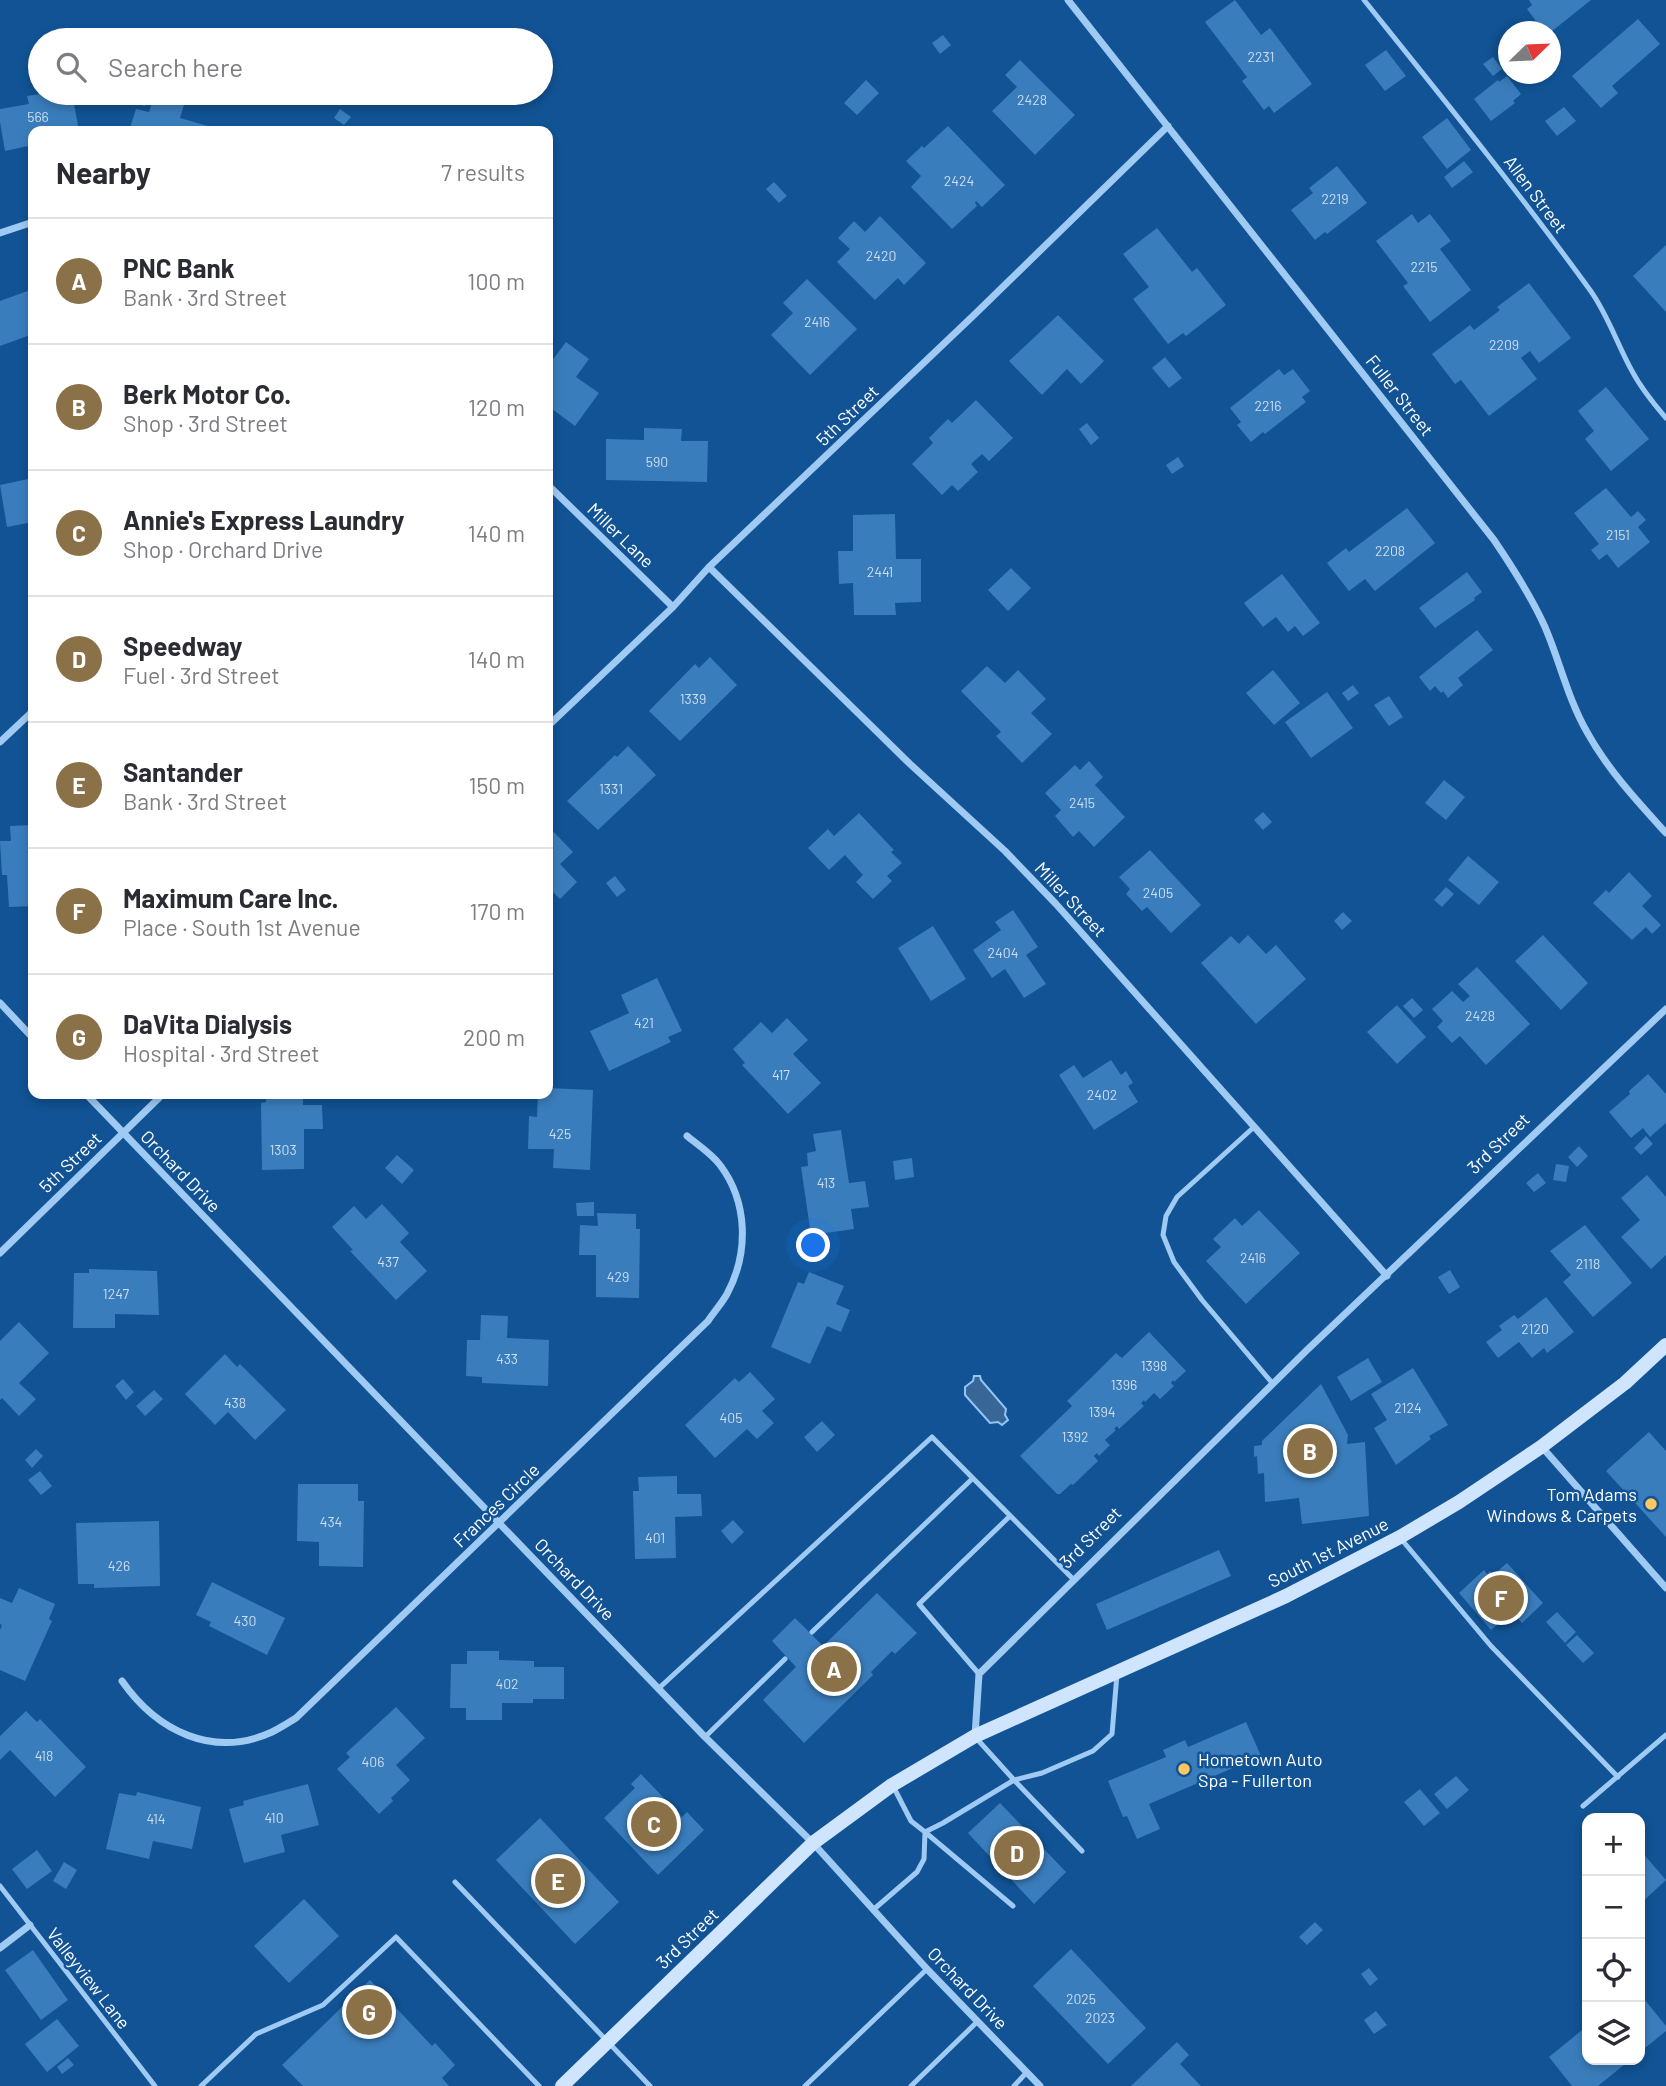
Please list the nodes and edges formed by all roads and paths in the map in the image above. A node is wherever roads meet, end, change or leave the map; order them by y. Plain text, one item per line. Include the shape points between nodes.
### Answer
1 (1068, 0) edge
2 (1364, 0) edge
3 (1168, 126) junction
4 (28, 224) edge
5 (0, 233) edge
6 (1666, 418) edge
7 (553, 490) edge
8 (709, 567) junction
9 (673, 607) junction
10 (28, 715) edge
11 (553, 721) edge
12 (0, 742) edge
13 (1666, 833) edge
14 (0, 1003) edge
15 (1666, 1009) edge
16 (28, 1033) edge
17 (91, 1099) edge
18 (158, 1099) edge
19 (1254, 1126) junction
20 (123, 1132) junction
21 (687, 1136) dead end
22 (0, 1253) edge
23 (1387, 1276) junction
24 (1666, 1345) edge
25 (1273, 1384) junction
26 (1541, 1447) junction
27 (972, 1479) junction
28 (1010, 1516) junction
29 (499, 1523) junction
30 (1400, 1537) junction
31 (1073, 1580) junction
32 (1666, 1588) edge
33 (812, 1632) dead end
34 (785, 1659) dead end
35 (1117, 1671) junction
36 (979, 1674) junction
37 (122, 1681) dead end
38 (658, 1689) junction
39 (1666, 1735) edge
40 (975, 1736) junction
41 (705, 1737) junction
42 (1618, 1777) junction
43 (1014, 1780) junction
44 (892, 1785) junction
45 (1583, 1806) dead end
46 (925, 1832) junction
47 (813, 1843) junction
48 (1082, 1851) dead end
49 (455, 1882) dead end
50 (0, 1886) edge
51 (1013, 1906) dead end
52 (873, 1910) junction
53 (30, 1925) junction
54 (0, 1948) edge
55 (927, 1969) junction
56 (978, 2021) junction
57 (608, 2041) junction
58 (1027, 2072) junction
59 (155, 2086) edge
60 (201, 2086) edge
61 (539, 2086) edge
62 (562, 2086) edge
63 (650, 2086) edge
64 (805, 2086) edge
65 (911, 2086) edge
66 (1014, 2086) edge
67 (1040, 2086) edge

1 - 3 street, Fuller Street
2 - 6 lane, Allen Street via 1592,292 1632,371
3 - 8 street, 5th Street
3 - 13 street, Fuller Street via 1494,540 1546,629 1586,730 1617,779
4 - 5 street
7 - 9 street, Miller Lane
8 - 9 street, 5th Street
8 - 19 street, Miller Street via 1022,869
9 - 11 street, 5th Street
10 - 12 street
14 - 16 street
15 - 23 street, 3rd Street
17 - 20 street, Orchard Drive
18 - 20 street, 5th Street
19 - 23 street, Miller Street
19 - 25 lane via 1177,1197 1166,1216 1163,1235 1174,1262 1202,1300
20 - 22 street, 5th Street
20 - 29 street, Orchard Drive
21 - 29 street, Frances Circle via 719,1163 741,1210 743,1237 727,1293 708,1321
23 - 25 street, 3rd Street
24 - 26 main road, South 1st Avenue via 1625,1383
25 - 31 street, 3rd Street
26 - 30 main road, South 1st Avenue
26 - 32 street
27 - 28 lane
27 - 33 lane
27 - 38 lane via 932,1437
28 - 31 lane
28 - 36 lane via 919,1604
29 - 37 street, Frances Circle via 296,1718 271,1732 240,1741 181,1734 157,1720
29 - 38 street, Orchard Drive
30 - 35 main road, South 1st Avenue via 1286,1596
30 - 42 lane via 1492,1646
31 - 36 street, 3rd Street
34 - 41 lane
35 - 40 main road, South 1st Avenue
35 - 43 lane via 1112,1734 1093,1751
36 - 40 street
38 - 41 street, Orchard Drive
39 - 42 lane
40 - 43 lane
40 - 44 main road, 3rd Street
41 - 47 street, Orchard Drive
42 - 45 lane
43 - 46 lane
43 - 48 lane
44 - 46 lane via 911,1821
44 - 47 main road, 3rd Street
46 - 51 lane
46 - 52 lane via 924,1858 917,1872
47 - 52 street, Orchard Drive
47 - 57 main road, 3rd Street
49 - 57 lane
50 - 53 lane, Valleyview Lane
52 - 55 street, Orchard Drive
53 - 54 street
53 - 59 lane, Valleyview Lane
55 - 56 street, Orchard Drive
55 - 64 lane
56 - 58 street, Orchard Drive
56 - 65 lane
57 - 62 main road, 3rd Street
57 - 63 lane
58 - 66 lane
58 - 67 street, Orchard Drive
60 - 61 lane via 256,2034 323,2005 396,1937

